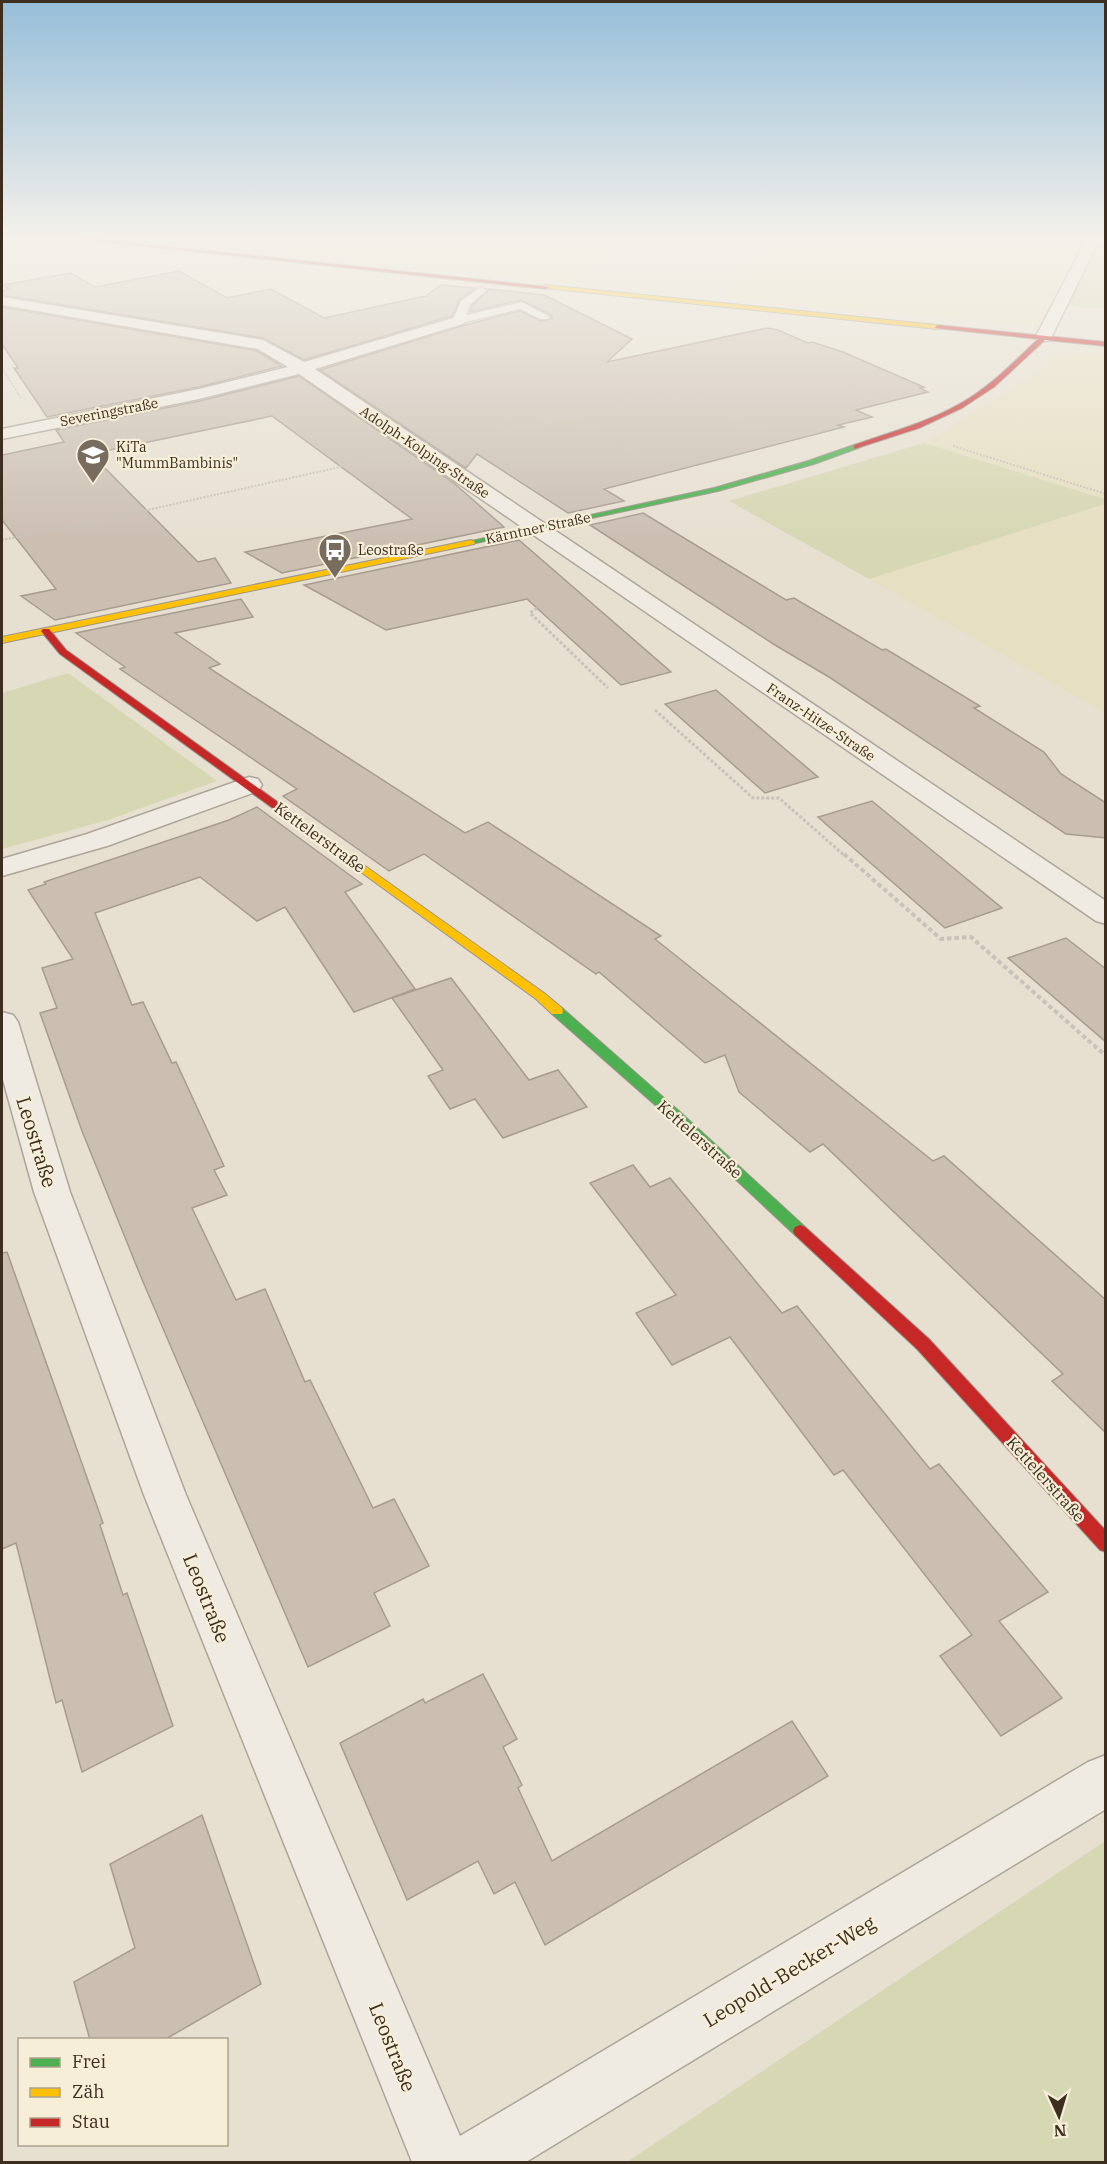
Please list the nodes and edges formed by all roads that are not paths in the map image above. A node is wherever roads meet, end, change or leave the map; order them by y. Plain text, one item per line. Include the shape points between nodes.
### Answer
1 (233, 339) edge
2 (398, 339) edge
3 (1042, 339) edge
4 (1053, 339) edge
5 (1106, 344) edge
6 (302, 368) junction
7 (2, 434) edge
8 (537, 528) junction
9 (46, 631) junction
10 (2, 640) edge
11 (249, 785) junction
12 (2, 868) edge
13 (1106, 915) edge
14 (2, 1022) edge
15 (1106, 1544) edge
16 (1106, 1780) edge
17 (441, 2163) edge
18 (472, 2163) edge

1 - 6 street, Adolph-Kolping-Straße via 263,345
2 - 6 street, Severingstraße
3 - 8 street, Kärntner Straße via 971,400 904,431 814,463
4 - 5 street
6 - 7 street, Severingstraße via 199,394
6 - 8 street, Adolph-Kolping-Straße
8 - 9 street, Kärntner Straße
8 - 13 street, Franz-Hitze-Straße
9 - 10 street, Kärntner Straße
9 - 11 street, Kettelerstraße via 63,652
11 - 12 street via 108,836
11 - 15 street, Kettelerstraße via 540,996 675,1115 923,1344
14 - 17 street, Leostraße via 52,1192 165,1496
16 - 18 street, Leopold-Becker-Weg

